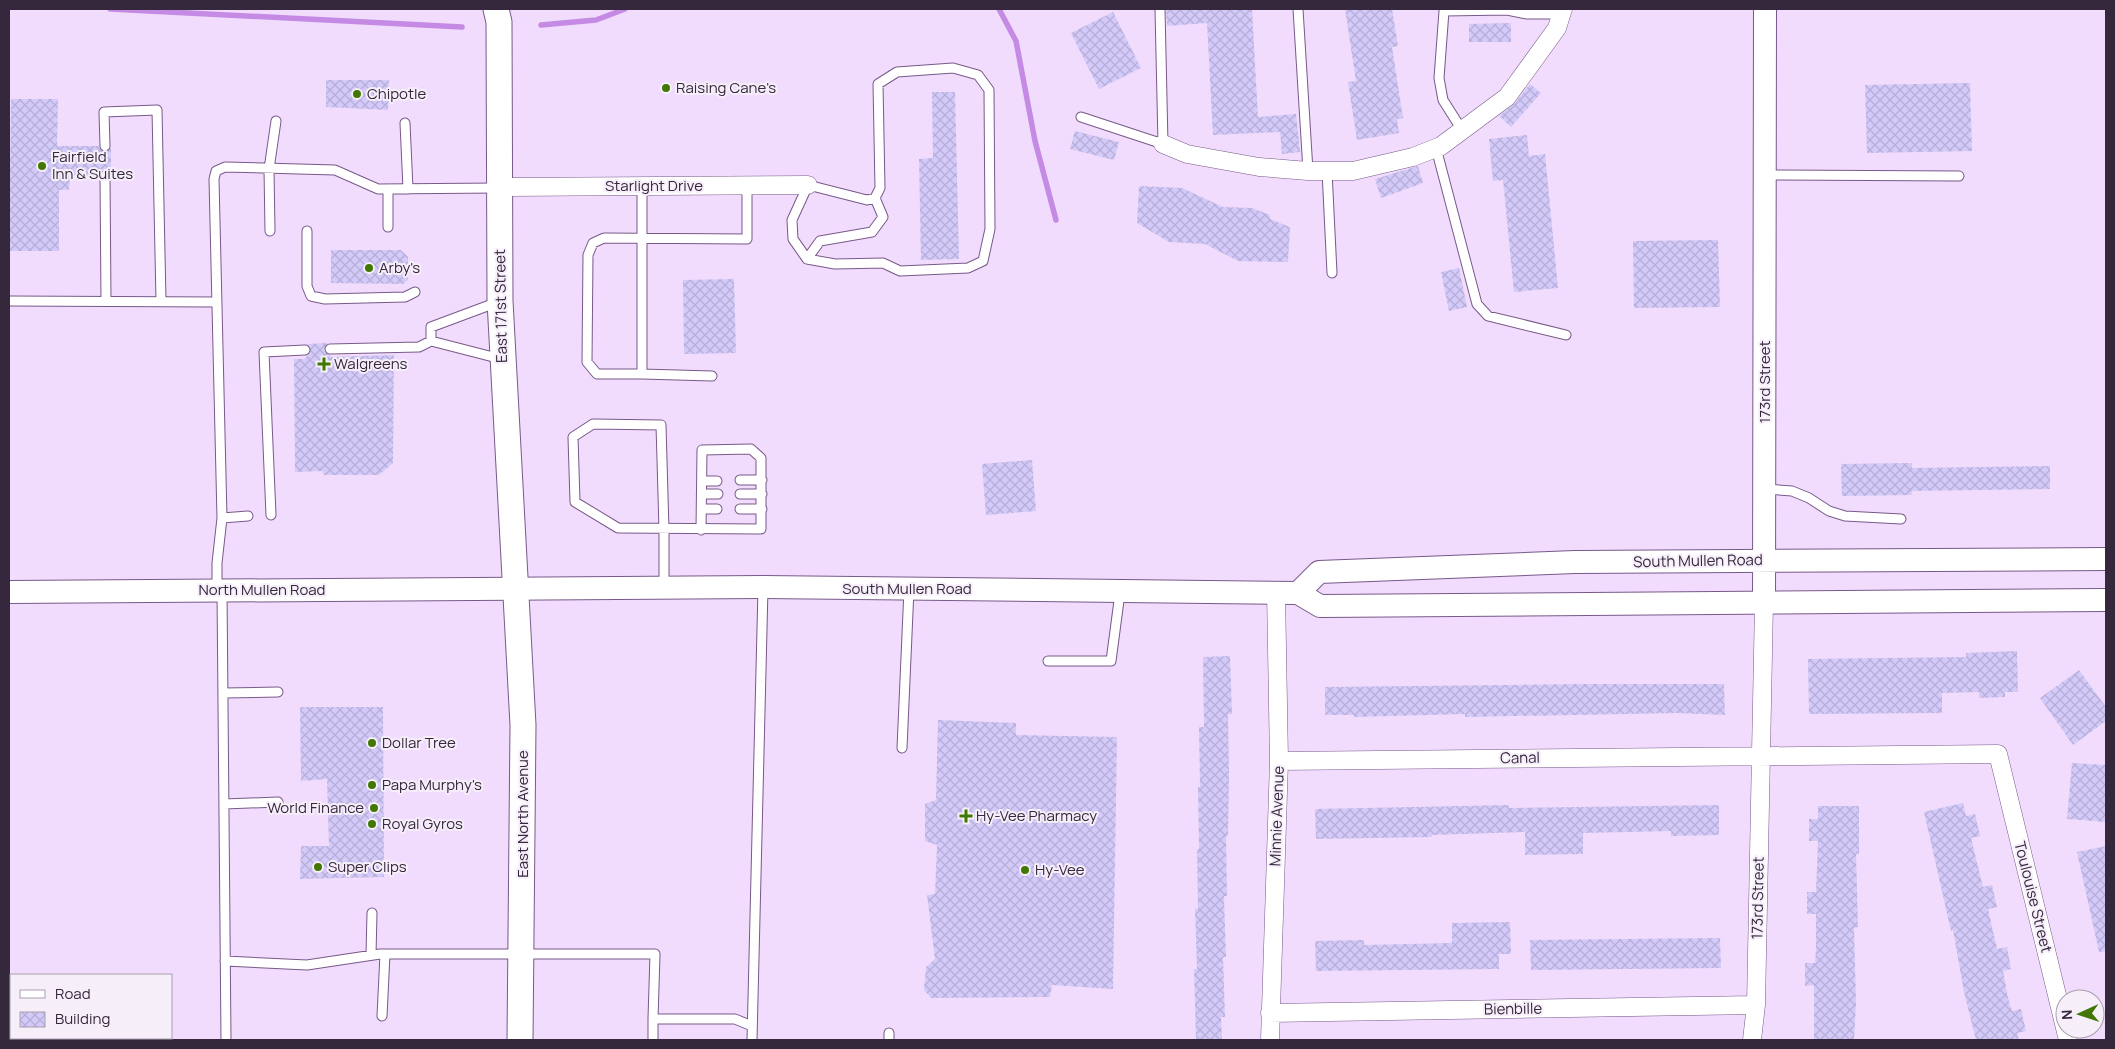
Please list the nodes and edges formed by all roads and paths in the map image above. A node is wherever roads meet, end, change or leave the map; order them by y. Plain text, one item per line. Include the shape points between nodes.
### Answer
1 (1160, 9) edge
2 (1298, 9) edge
3 (1764, 9) edge
4 (1562, 11) edge
5 (500, 13) edge
6 (1081, 117) dead end
7 (276, 121) dead end
8 (405, 124) dead end
9 (1462, 130) junction
10 (1163, 144) junction
11 (105, 146) dead end
12 (1436, 148) junction
13 (269, 169) junction
14 (1308, 171) junction
15 (1327, 171) junction
16 (1765, 175) junction
17 (105, 176) dead end
18 (1958, 176) dead end
19 (747, 185) junction
20 (808, 185) junction
21 (642, 186) junction
22 (500, 188) junction
23 (388, 189) junction
24 (408, 189) junction
25 (875, 198) junction
26 (388, 227) dead end
27 (307, 230) dead end
28 (270, 231) dead end
29 (642, 237) junction
30 (807, 259) junction
31 (1332, 273) dead end
32 (415, 292) dead end
33 (9, 301) edge
34 (106, 301) junction
35 (162, 301) junction
36 (500, 301) junction
37 (216, 302) junction
38 (1566, 335) dead end
39 (431, 340) junction
40 (330, 349) dead end
41 (305, 350) dead end
42 (502, 359) junction
43 (642, 374) junction
44 (712, 376) dead end
45 (740, 480) dead end
46 (762, 480) junction
47 (702, 481) junction
48 (717, 481) dead end
49 (1766, 489) junction
50 (702, 494) junction
51 (718, 494) dead end
52 (740, 494) dead end
53 (762, 494) junction
54 (702, 509) junction
55 (717, 509) dead end
56 (740, 509) dead end
57 (762, 509) junction
58 (271, 515) dead end
59 (248, 516) dead end
60 (222, 518) junction
61 (1901, 519) dead end
62 (664, 530) junction
63 (702, 530) junction
64 (2106, 559) edge
65 (1766, 561) junction
66 (764, 587) junction
67 (516, 588) junction
68 (664, 588) junction
69 (909, 589) junction
70 (219, 590) junction
71 (1120, 590) junction
72 (9, 592) edge
73 (1276, 592) junction
74 (1298, 593) junction
75 (2106, 600) edge
76 (1764, 603) junction
77 (1048, 661) dead end
78 (278, 692) dead end
79 (223, 693) junction
80 (902, 748) dead end
81 (1762, 755) junction
82 (1279, 761) junction
83 (278, 802) dead end
84 (224, 804) junction
85 (372, 913) dead end
86 (385, 954) junction
87 (522, 954) junction
88 (371, 956) junction
89 (225, 961) junction
90 (1756, 1005) junction
91 (1270, 1013) junction
92 (382, 1016) dead end
93 (653, 1019) junction
94 (752, 1026) junction
95 (226, 1040) edge
96 (520, 1040) edge
97 (653, 1040) edge
98 (752, 1040) edge
99 (1270, 1040) edge
100 (1752, 1040) edge
101 (2068, 1040) edge

1 - 10 lane
2 - 14 lane
3 - 16 street, 173rd Street
4 - 9 street via 1558,28 1507,98
4 - 9 lane via 1527,14 1507,10 1444,10 1439,78 1443,100
5 - 22 main road, East 171st Street
6 - 10 lane
7 - 13 lane
8 - 24 lane
9 - 12 street
10 - 14 street via 1187,154 1259,167
11 - 35 lane via 104,112 157,110
12 - 15 street via 1413,157 1353,171
12 - 38 lane via 1477,304 1488,316
13 - 23 lane via 335,170 378,189
13 - 28 lane
13 - 37 lane via 225,167 215,174
14 - 15 street
15 - 31 lane
16 - 18 lane
16 - 49 street, 173rd Street
17 - 34 lane
19 - 20 street, Starlight Drive
19 - 21 street, Starlight Drive
19 - 29 lane via 747,239
20 - 25 lane via 866,200
20 - 30 lane via 792,220 793,239
21 - 22 street, Starlight Drive
21 - 29 lane
22 - 24 lane
22 - 36 main road, East 171st Street
23 - 24 lane
23 - 26 lane
25 - 30 lane via 883,217 872,232 820,241
25 - 30 lane via 880,188 881,159 878,84 897,72 953,68 978,75 989,90 990,229 983,261 968,268 900,270 883,263 835,264
27 - 32 lane via 307,286 311,296 325,299 405,297
29 - 43 lane
29 - 43 lane via 604,238 593,243 588,255 588,362 597,374
33 - 34 lane
34 - 35 lane
35 - 37 lane
36 - 39 lane via 431,327
36 - 42 main road, East 171st Street
37 - 60 lane
39 - 40 lane via 419,346
39 - 42 lane
41 - 58 lane via 264,352
42 - 67 main road, East 171st Street
43 - 44 lane
45 - 46 lane
46 - 47 lane via 761,458 750,448 702,450
46 - 53 lane
47 - 48 lane
47 - 50 lane
49 - 61 lane via 1792,491 1845,516
49 - 65 street, 173rd Street
50 - 51 lane
50 - 54 lane
52 - 53 lane
53 - 57 lane
54 - 55 lane
54 - 63 lane
56 - 57 lane
57 - 63 lane via 761,529
59 - 60 lane
60 - 70 lane via 217,563
62 - 62 lane via 661,425 593,424 573,437 575,502 618,528
62 - 63 lane
62 - 68 lane
64 - 65 street, South Mullen Road
65 - 74 street, South Mullen Road via 1575,562 1319,572
65 - 76 street, 173rd Street
66 - 68 street, South Mullen Road
66 - 69 street, South Mullen Road
66 - 94 lane
67 - 68 street, South Mullen Road
67 - 70 street, North Mullen Road
67 - 87 main road, East North Avenue via 523,725
69 - 71 street, South Mullen Road
69 - 80 lane
70 - 72 street, North Mullen Road
70 - 79 lane
71 - 73 street, South Mullen Road
71 - 77 lane via 1112,661
73 - 74 street, South Mullen Road
73 - 82 street, Minnie Avenue
74 - 76 street, South Mullen Road via 1320,606
75 - 76 street, South Mullen Road
76 - 81 street, 173rd Street
78 - 79 lane
79 - 84 lane
81 - 82 street, Canal
81 - 90 street, 173rd Street
81 - 101 street, Toulouise Street via 1998,754
82 - 91 street, Minnie Avenue
83 - 84 lane
84 - 89 lane
85 - 88 lane
86 - 87 lane
86 - 88 lane
86 - 92 lane
87 - 93 lane via 655,954
87 - 96 main road, East North Avenue
88 - 89 lane via 307,965
89 - 95 lane
90 - 91 street, Bienbille
90 - 100 street, 173rd Street
91 - 99 street, Minnie Avenue
93 - 94 lane via 735,1019
93 - 97 lane
94 - 98 lane

